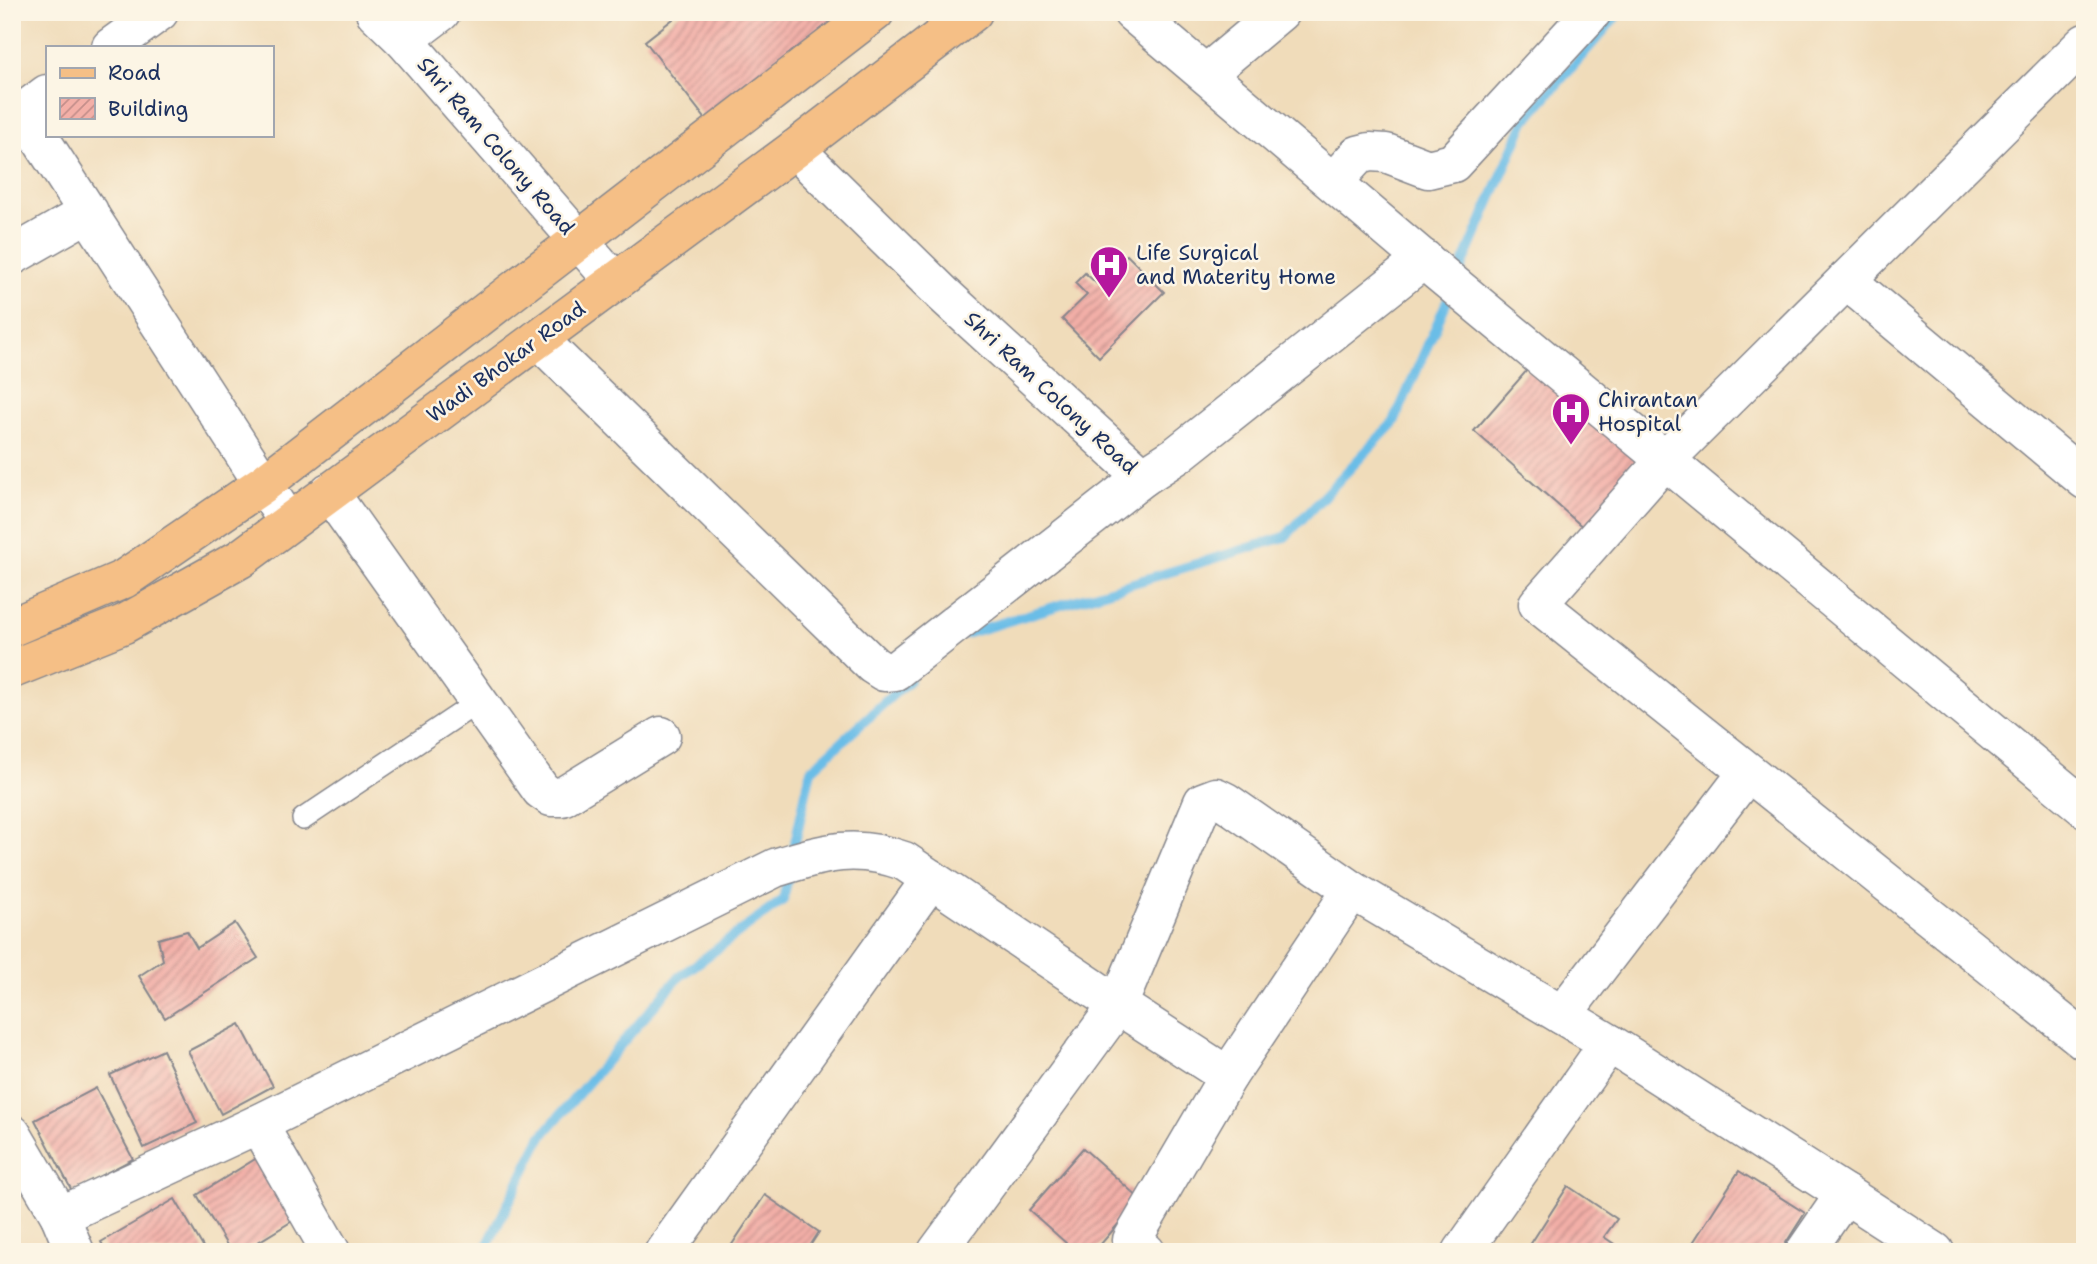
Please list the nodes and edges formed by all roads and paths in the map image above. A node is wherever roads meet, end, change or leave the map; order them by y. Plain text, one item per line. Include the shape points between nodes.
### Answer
1 (159, 12) edge
2 (375, 12) edge
3 (441, 12) edge
4 (874, 12) edge
5 (1132, 12) edge
6 (1280, 12) edge
7 (1592, 12) edge
8 (953, 17) edge
9 (404, 40) junction
10 (2085, 43) edge
11 (112, 46) edge
12 (1207, 73) junction
13 (28, 102) edge
14 (46, 134) edge
15 (47, 136) edge
16 (795, 149) junction
17 (1333, 182) junction
18 (89, 212) junction
19 (579, 241) junction
20 (12, 256) edge
21 (1431, 265) junction
22 (1846, 280) junction
23 (615, 282) junction
24 (538, 339) junction
25 (1665, 459) junction
26 (1143, 477) junction
27 (2085, 480) edge
28 (263, 484) junction
29 (329, 492) junction
30 (288, 522) junction
31 (12, 627) edge
32 (12, 669) edge
33 (478, 702) junction
34 (661, 736) dead end
35 (1748, 772) junction
36 (2085, 808) edge
37 (303, 818) dead end
38 (931, 879) junction
39 (1352, 890) junction
40 (1118, 1005) junction
41 (1562, 1015) junction
42 (2085, 1041) edge
43 (1609, 1043) junction
44 (1228, 1076) junction
45 (258, 1124) junction
46 (12, 1134) edge
47 (1845, 1194) junction
48 (60, 1216) junction
49 (75, 1252) edge
50 (331, 1252) edge
51 (664, 1252) edge
52 (937, 1252) edge
53 (1146, 1252) edge
54 (1462, 1252) edge
55 (1805, 1252) edge
56 (1935, 1252) edge

1 - 11 street
2 - 9 street, Shri Ram Colony Road
3 - 9 street, Shri Ram Colony Road
4 - 19 main road
5 - 12 street
6 - 12 street
7 - 17 street via 1453,163 1428,169 1386,153 1370,152 1358,155
8 - 16 main road, Wadi Bhokar Road
9 - 19 street, Shri Ram Colony Road
10 - 22 street
12 - 17 street
13 - 14 street
15 - 18 street
16 - 23 main road, Wadi Bhokar Road
16 - 26 street, Shri Ram Colony Road via 944,295
17 - 21 street
18 - 20 street
18 - 28 street
19 - 23 street, Shri Ram Colony Road
19 - 28 main road
21 - 25 street
21 - 26 street, Shri Ram Colony Road
22 - 25 street
22 - 27 street
23 - 24 main road, Wadi Bhokar Road
24 - 26 street via 884,672 895,671
24 - 29 main road, Wadi Bhokar Road
25 - 35 street via 1538,604
25 - 36 street
28 - 30 street
28 - 31 main road via 124,579
29 - 30 main road, Wadi Bhokar Road
29 - 33 street
30 - 32 main road, Wadi Bhokar Road via 240,559 124,624
33 - 34 street via 541,790 551,797 562,797
33 - 37 lane
35 - 41 street
35 - 42 street
38 - 40 street
38 - 45 street via 904,860 874,850 826,853 775,869
38 - 51 street
39 - 40 street via 1226,802 1210,797 1203,802
39 - 41 street
39 - 44 street
40 - 44 street
40 - 52 street
41 - 43 street
43 - 47 street
43 - 54 street
44 - 53 street via 1132,1240
45 - 48 street
45 - 50 street
46 - 48 street
47 - 55 street
47 - 56 street
48 - 49 street

